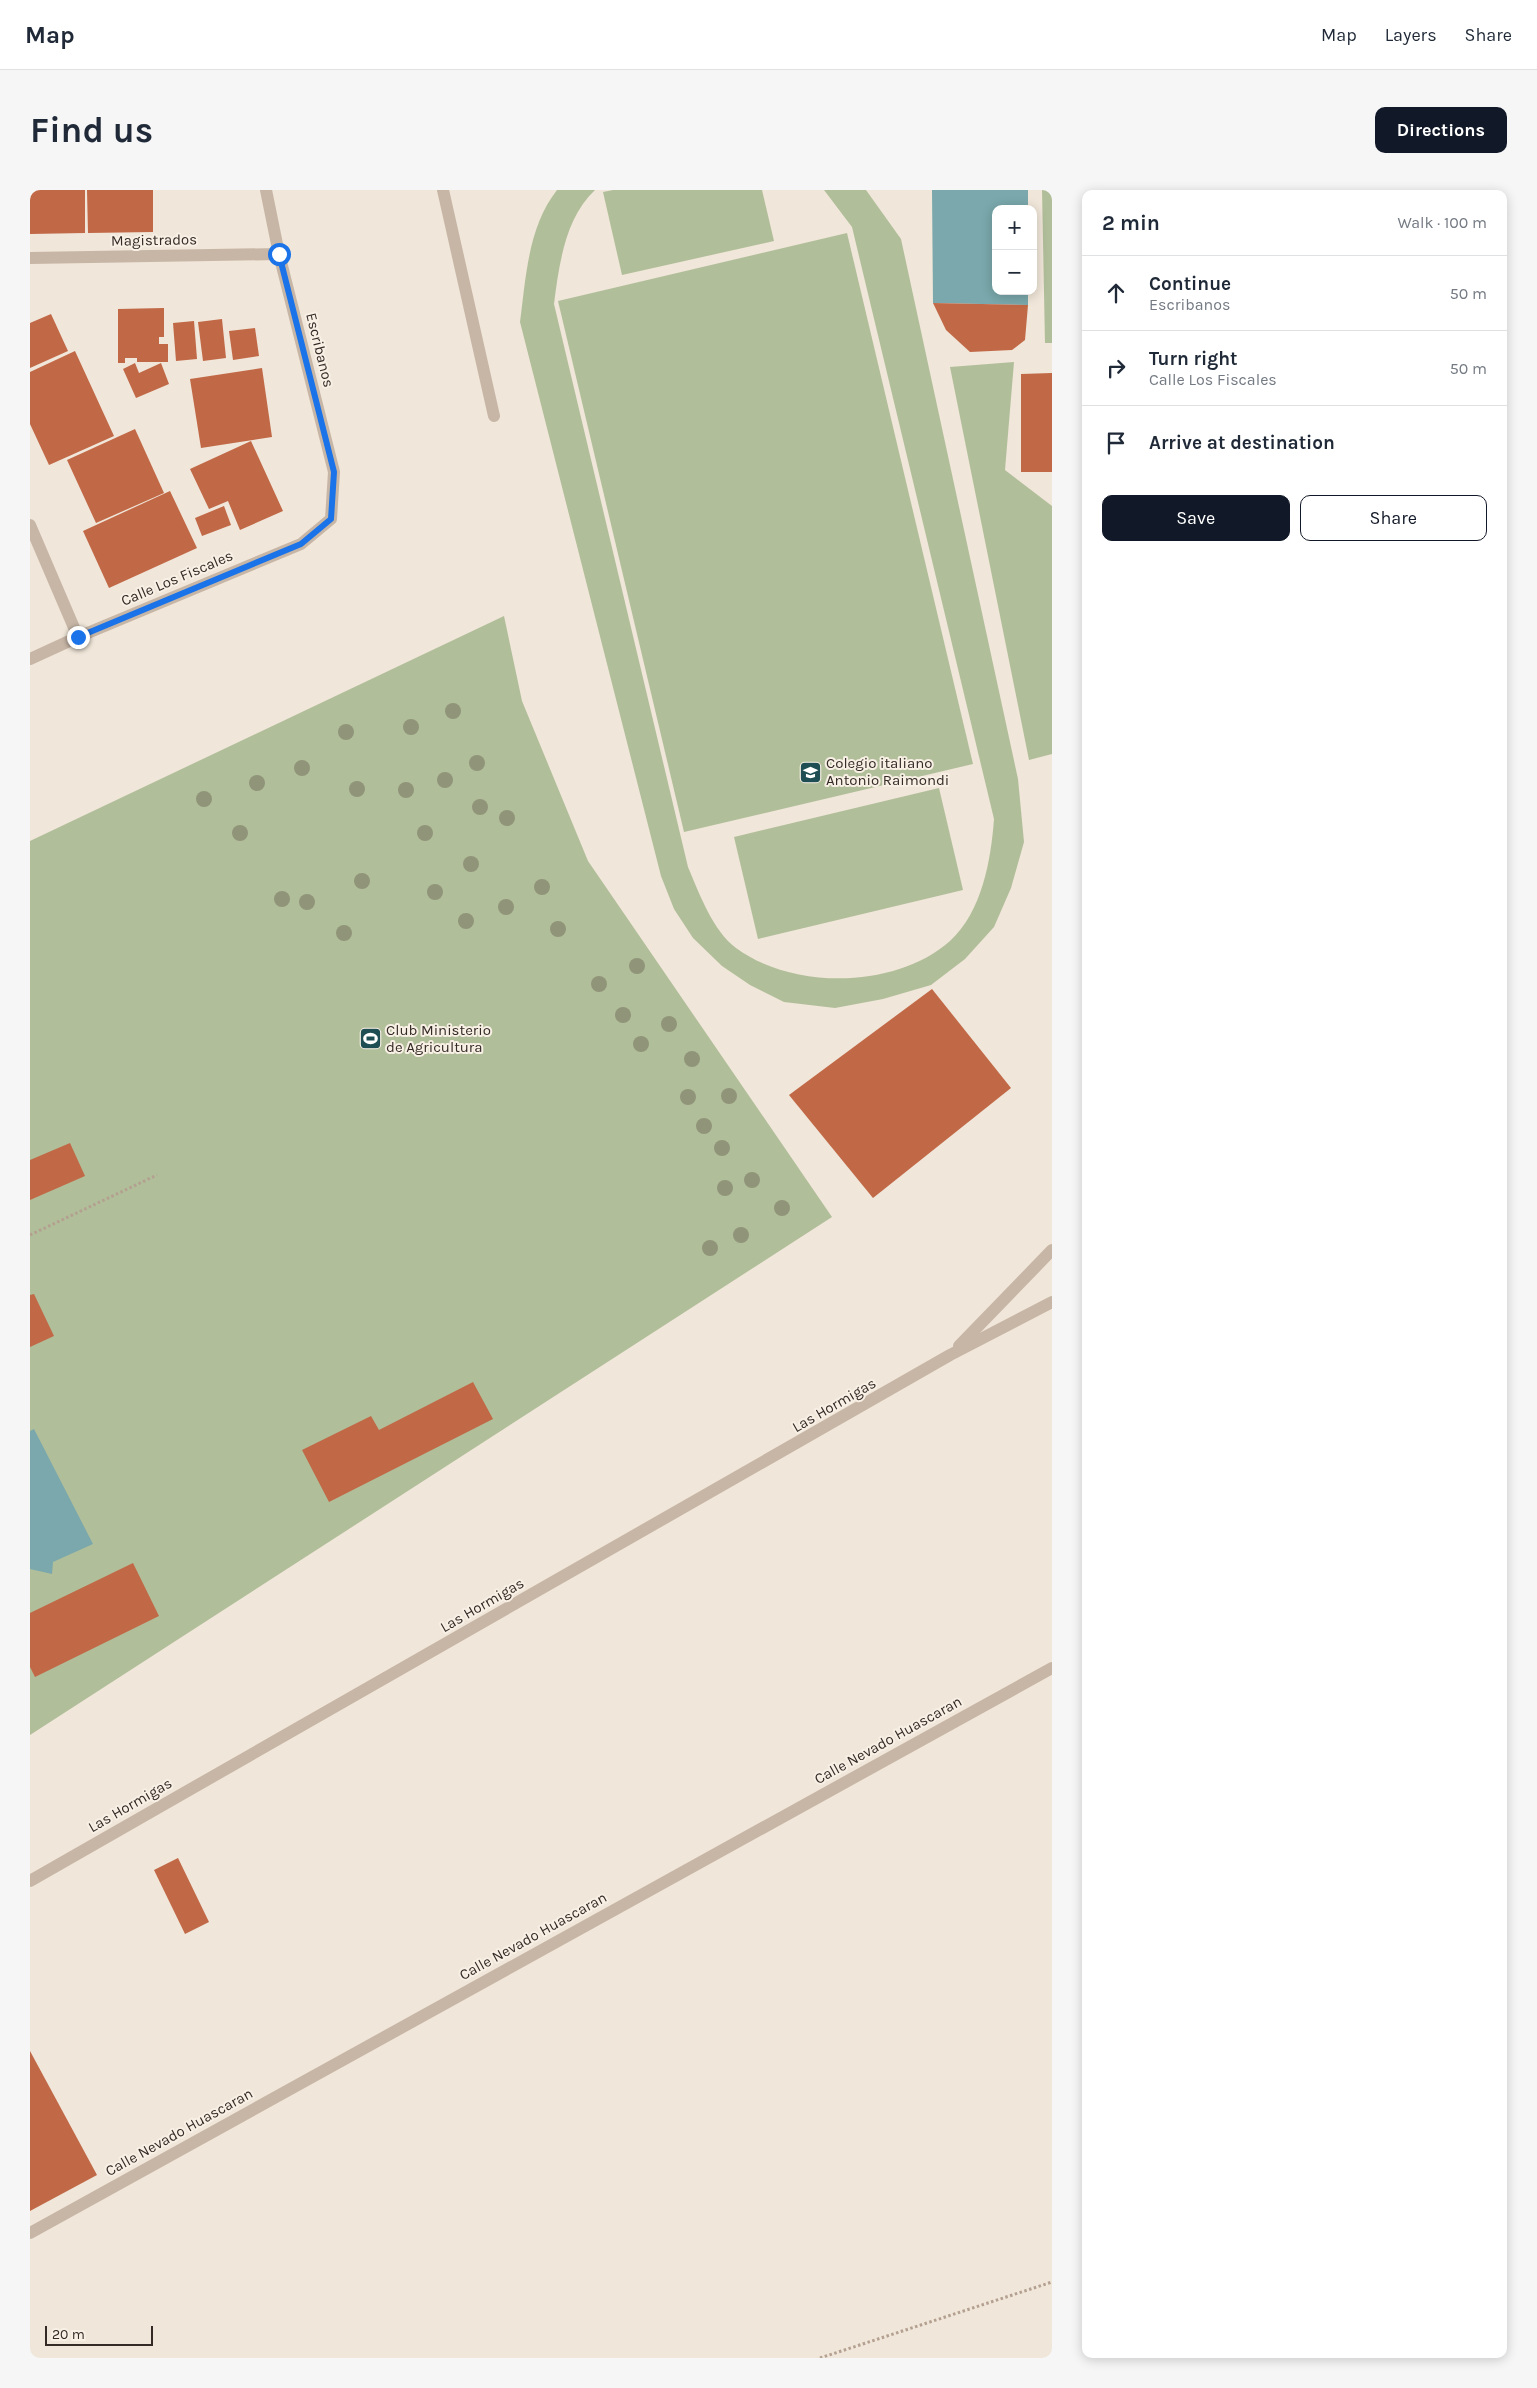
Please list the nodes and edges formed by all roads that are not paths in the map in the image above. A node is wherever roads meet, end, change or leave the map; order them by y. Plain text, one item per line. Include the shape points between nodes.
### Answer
1 (266, 190) edge
2 (443, 190) edge
3 (279, 254) junction
4 (30, 258) edge
5 (494, 416) dead end
6 (331, 519) joint
7 (30, 525) edge
8 (78, 637) junction
9 (30, 659) edge
10 (1052, 1250) edge
11 (1052, 1302) edge
12 (950, 1356) junction
13 (1052, 1668) edge
14 (30, 1882) edge
15 (30, 2233) edge

1 - 3 street, Escribanos
2 - 5 street
3 - 4 street, Magistrados
3 - 6 street, Escribanos via 334,472
6 - 8 street, Calle Los Fiscales via 301,544
7 - 8 street
8 - 9 street, Calle Los Fiscales
10 - 12 street, Las Hormigas
11 - 12 street, Las Hormigas
12 - 14 street, Las Hormigas
13 - 15 street, Calle Nevado Huascaran

